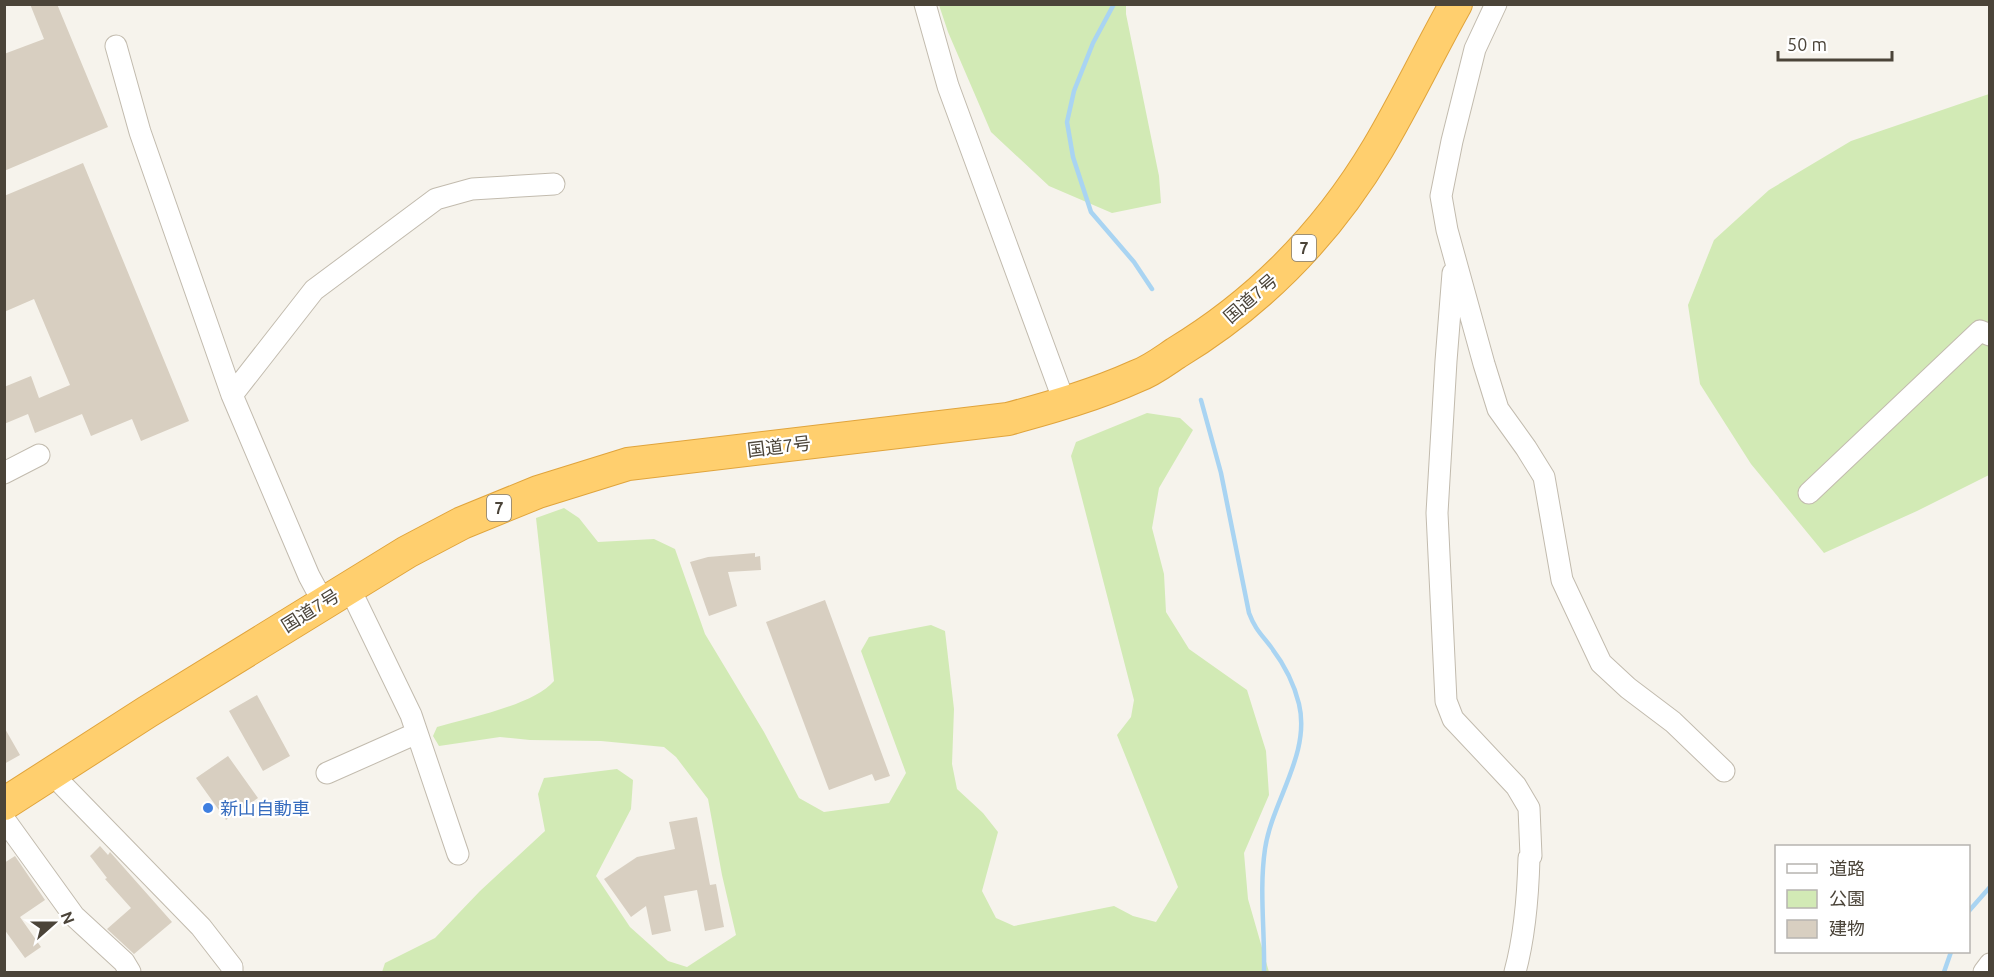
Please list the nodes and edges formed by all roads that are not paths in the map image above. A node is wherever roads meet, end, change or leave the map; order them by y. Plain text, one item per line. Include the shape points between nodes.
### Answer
1 (925, 4) edge
2 (1456, 4) edge
3 (1496, 4) edge
4 (116, 46) dead end
5 (554, 184) dead end
6 (1455, 257) junction
7 (1989, 335) edge
8 (232, 395) junction
9 (1065, 404) junction
10 (39, 454) dead end
11 (4, 473) edge
12 (1809, 493) dead end
13 (336, 595) junction
14 (417, 733) junction
15 (1724, 771) dead end
16 (327, 772) dead end
17 (52, 774) junction
18 (4, 804) edge
19 (4, 819) edge
20 (458, 854) dead end
21 (1989, 964) edge
22 (130, 972) edge
23 (232, 972) edge
24 (1515, 972) edge
25 (1984, 972) edge

1 - 9 street via 948,86
2 - 9 highway, 国道7号 / 7 via 1377,149 1340,205 1305,248 1252,301 1203,337 1140,376
3 - 6 street via 1475,50 1441,196
4 - 8 street via 140,132
5 - 8 street via 472,189 436,199 314,290
6 - 15 street via 1498,409 1544,477 1562,580 1602,663
6 - 24 street via 1437,513 1446,701 1453,719 1516,786 1530,808 1528,890
7 - 12 street via 1980,331
8 - 13 street via 309,576
9 - 13 highway, 国道7号 / 7 via 1008,419 628,464 538,492 462,522
10 - 11 street
13 - 14 street via 411,715
13 - 17 highway, 国道7号 / 7
14 - 16 street
14 - 20 street
17 - 18 highway, 国道7号 / 7
17 - 23 street via 201,927
19 - 22 street via 74,916
21 - 25 street

